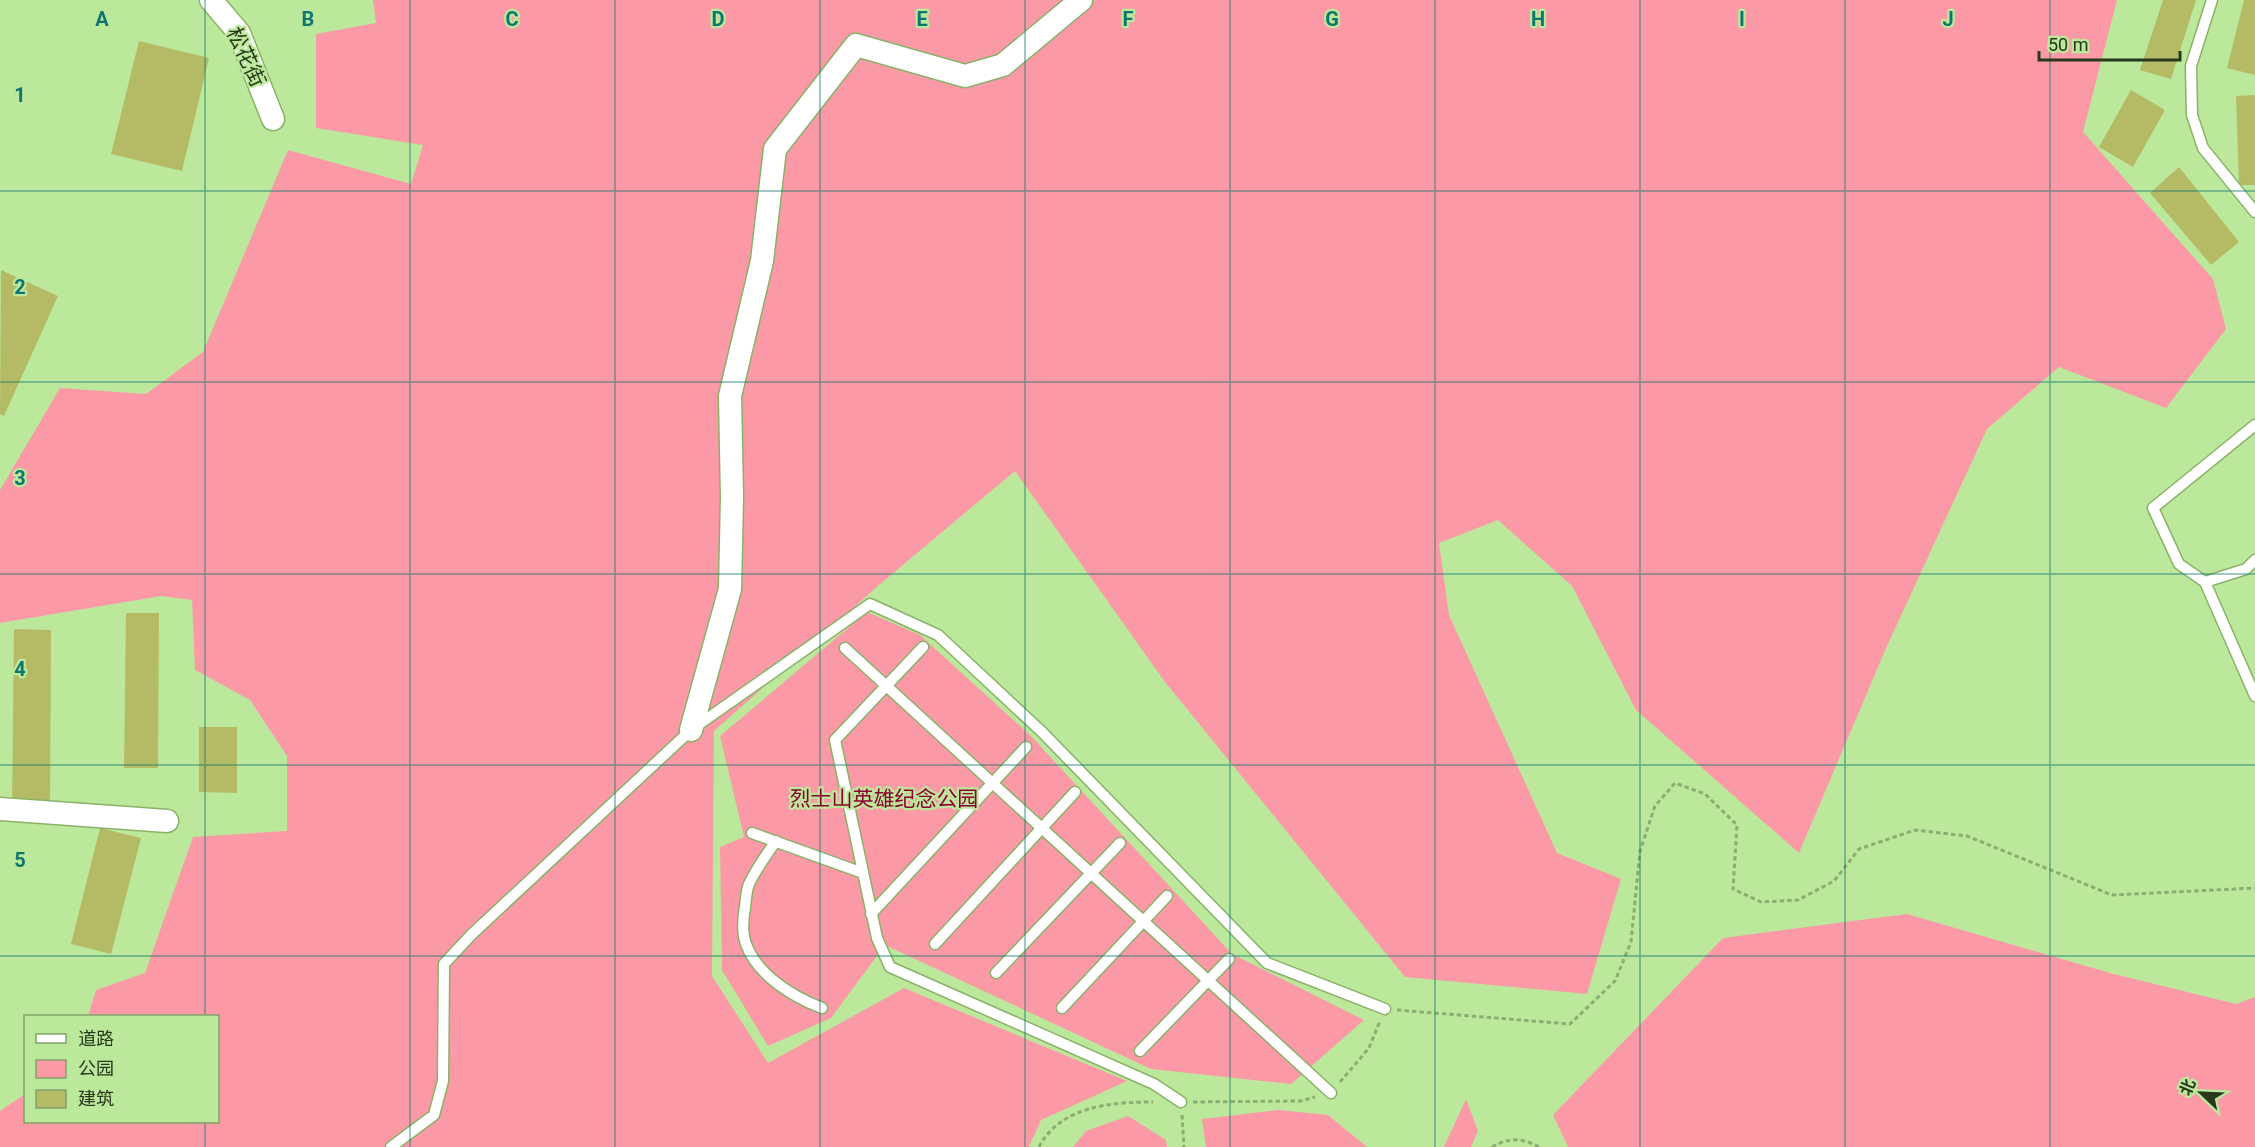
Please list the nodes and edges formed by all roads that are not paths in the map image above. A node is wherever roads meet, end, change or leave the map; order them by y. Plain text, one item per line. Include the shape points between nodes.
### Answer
1 (211, 0) edge
2 (1081, 0) edge
3 (2212, 0) edge
4 (273, 119) dead end
5 (2255, 212) edge
6 (2255, 425) edge
7 (2255, 560) edge
8 (2205, 582) junction
9 (923, 647) dead end
10 (845, 648) dead end
11 (886, 686) junction
12 (2255, 696) edge
13 (691, 730) junction
14 (1026, 747) dead end
15 (992, 784) junction
16 (1075, 792) dead end
17 (0, 809) edge
18 (167, 821) dead end
19 (1041, 828) junction
20 (752, 832) dead end
21 (776, 842) junction
22 (1120, 843) dead end
23 (863, 873) junction
24 (1090, 874) junction
25 (1167, 896) dead end
26 (872, 914) junction
27 (1143, 922) junction
28 (935, 944) dead end
29 (1229, 959) dead end
30 (996, 973) dead end
31 (1208, 981) junction
32 (822, 1008) dead end
33 (1062, 1008) dead end
34 (1385, 1009) road end
35 (1140, 1051) dead end
36 (1331, 1093) road end
37 (1181, 1102) road end
38 (391, 1147) edge

1 - 4 street, 松花街 via 239,33
2 - 13 street via 1003,65 965,76 856,45 775,149 762,261 730,396 730,589
3 - 5 lane via 2191,66 2192,115 2203,148
6 - 8 lane via 2153,508 2179,564
7 - 8 lane via 2246,569
8 - 12 lane
9 - 11 lane
10 - 11 lane
11 - 15 lane
11 - 23 lane via 835,740
13 - 34 lane via 870,604 938,635 1042,732 1267,963
13 - 38 lane via 444,964 443,1082 434,1115
14 - 15 lane
15 - 19 lane
15 - 26 lane
16 - 19 lane
17 - 18 street
19 - 24 lane
19 - 28 lane
20 - 21 lane
21 - 23 lane
21 - 32 lane via 748,886 743,918 746,944 779,985 798,999
22 - 24 lane
23 - 26 lane
24 - 27 lane
24 - 30 lane
25 - 27 lane
26 - 37 lane via 890,967 1154,1084
27 - 31 lane
27 - 33 lane
29 - 31 lane
31 - 35 lane
31 - 36 lane

